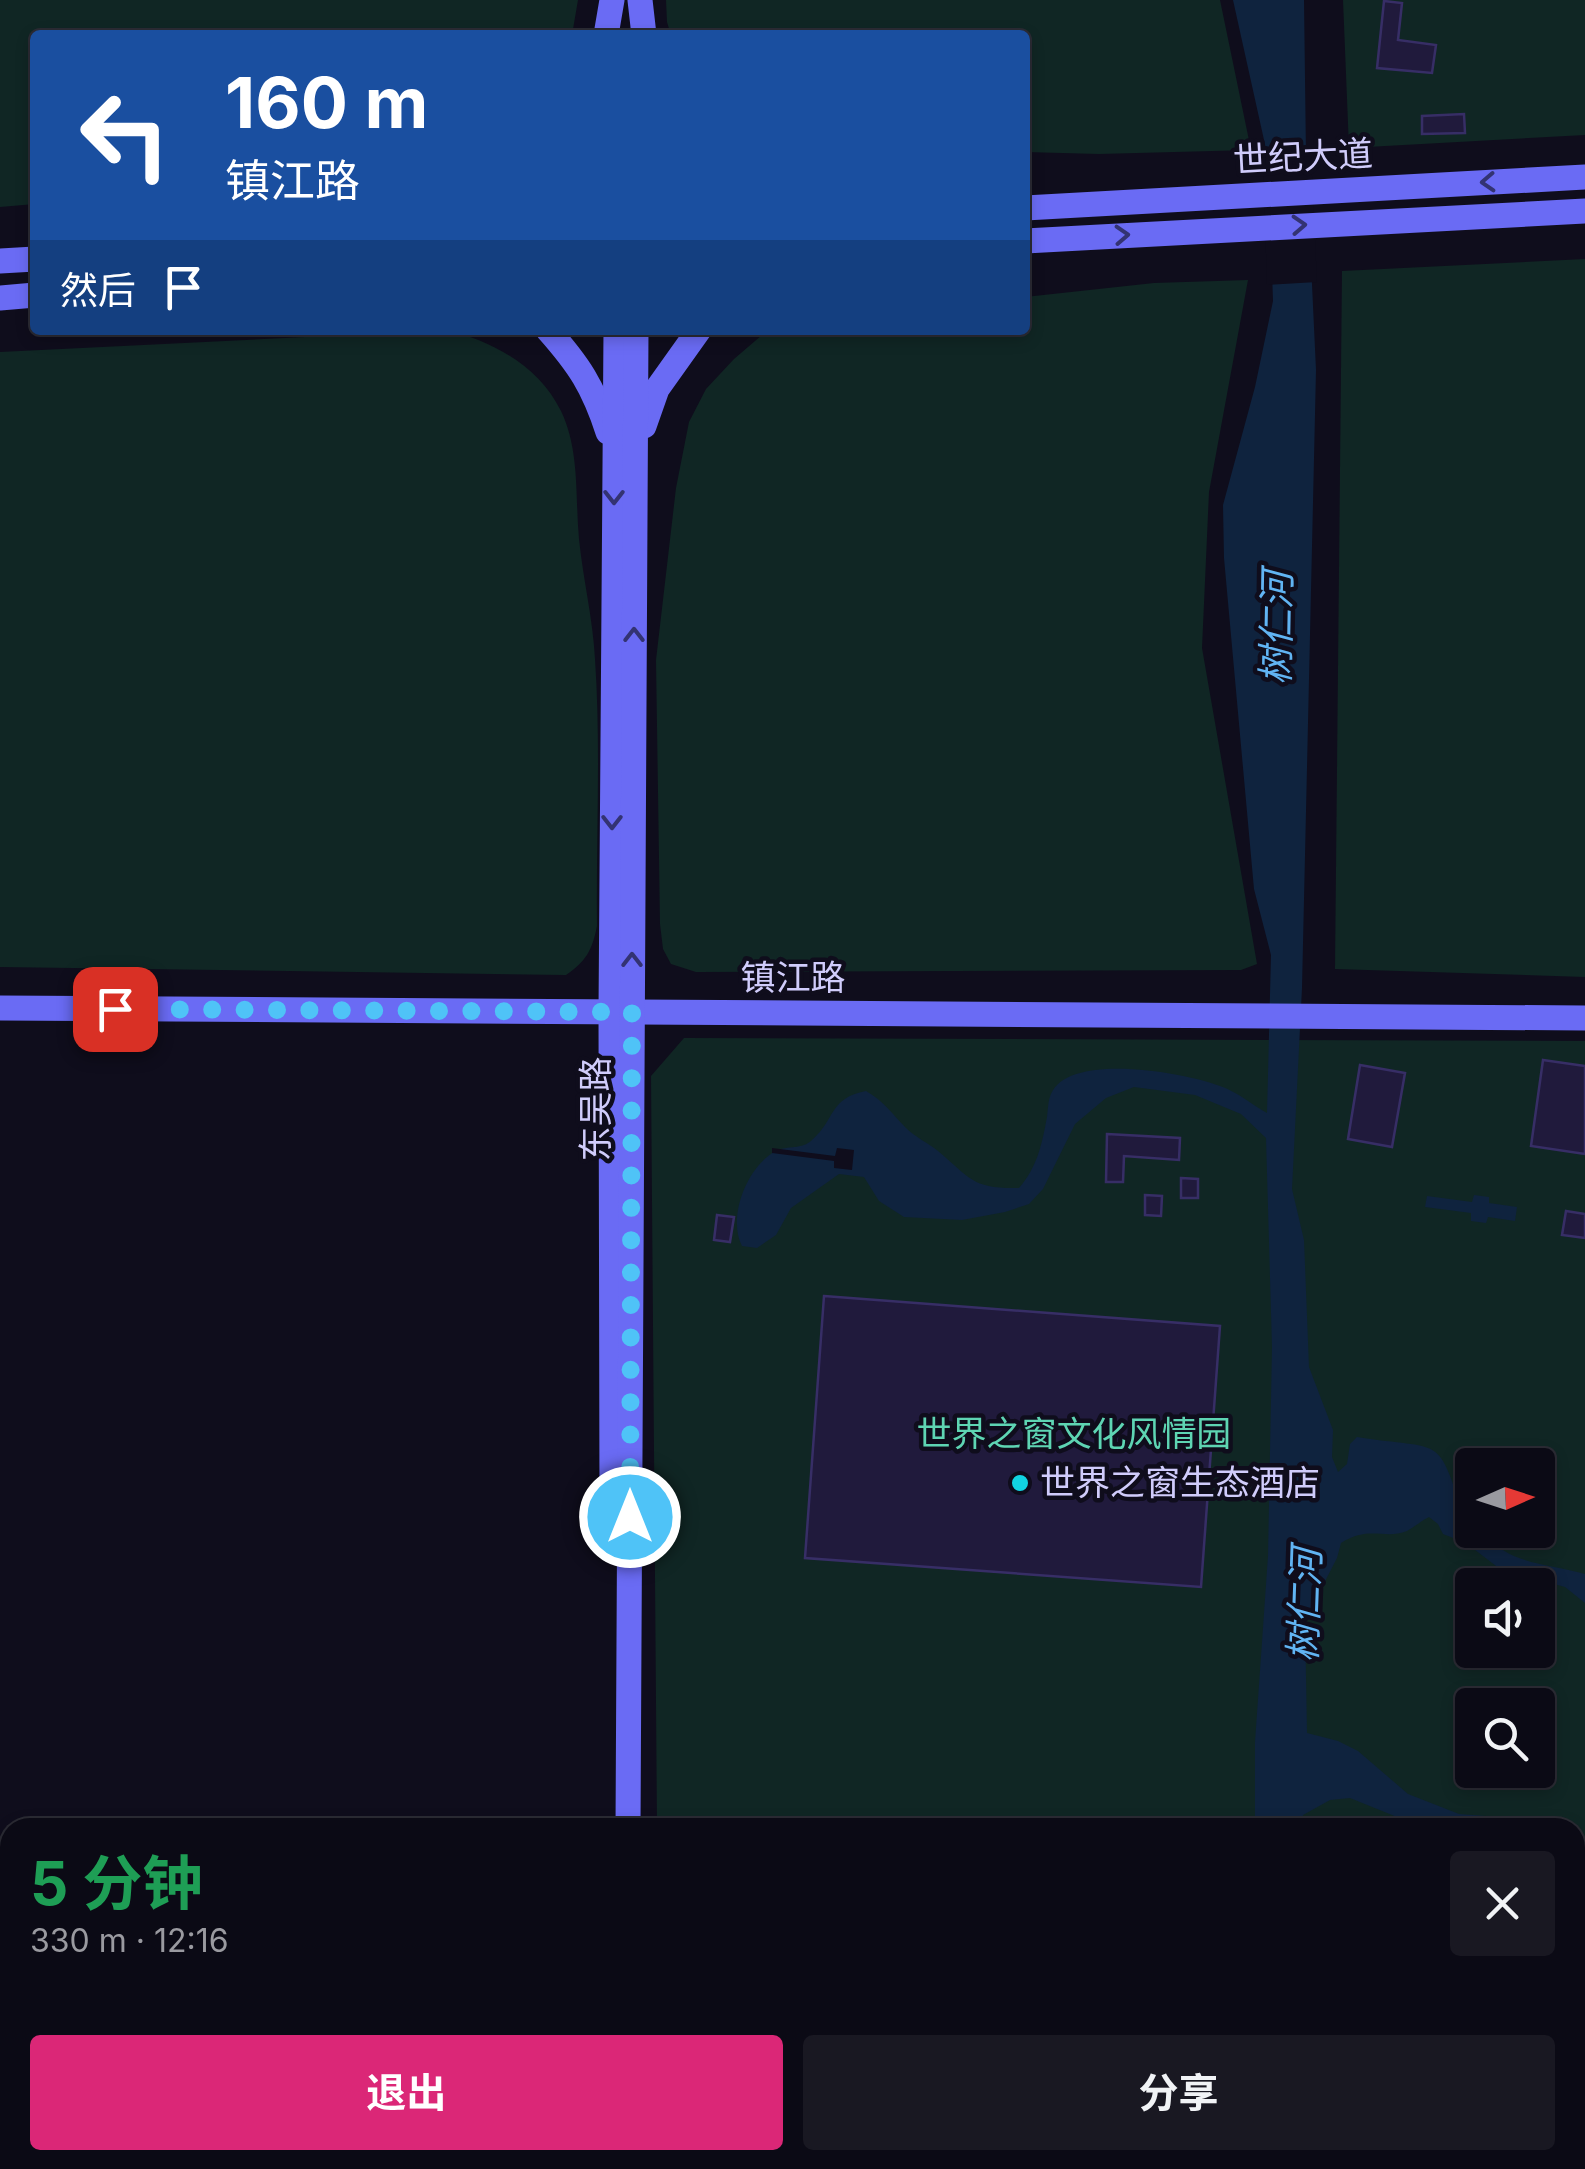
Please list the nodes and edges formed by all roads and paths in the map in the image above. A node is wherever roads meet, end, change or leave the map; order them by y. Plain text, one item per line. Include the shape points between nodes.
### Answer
1 (615, 0) edge
2 (638, 0) edge
3 (607, 30) edge
4 (618, 30) edge
5 (636, 30) edge
6 (643, 30) edge
7 (1585, 177) edge
8 (1033, 206) edge
9 (1585, 211) edge
10 (1030, 241) edge
11 (30, 260) edge
12 (0, 262) edge
13 (30, 295) edge
14 (0, 298) edge
15 (552, 335) edge
16 (616, 335) edge
17 (636, 335) edge
18 (695, 335) edge
19 (625, 450) junction
20 (0, 1008) edge
21 (622, 1012) junction
22 (1585, 1018) edge
23 (614, 1818) edge
24 (628, 1818) edge

1 - 3 street
1 - 4 street
2 - 5 street
2 - 6 street
7 -> 8 street, 世纪大道
10 -> 9 street, 世纪大道
11 - 12 street
13 - 14 street
15 - 19 street via 595,392
16 - 19 street, 东吴路
17 - 19 street, 东吴路
18 - 19 street via 656,388
19 - 21 street, 东吴路
20 - 21 street, 镇江路
21 - 22 street, 镇江路
21 - 23 street, 东吴路
21 - 24 street, 东吴路

